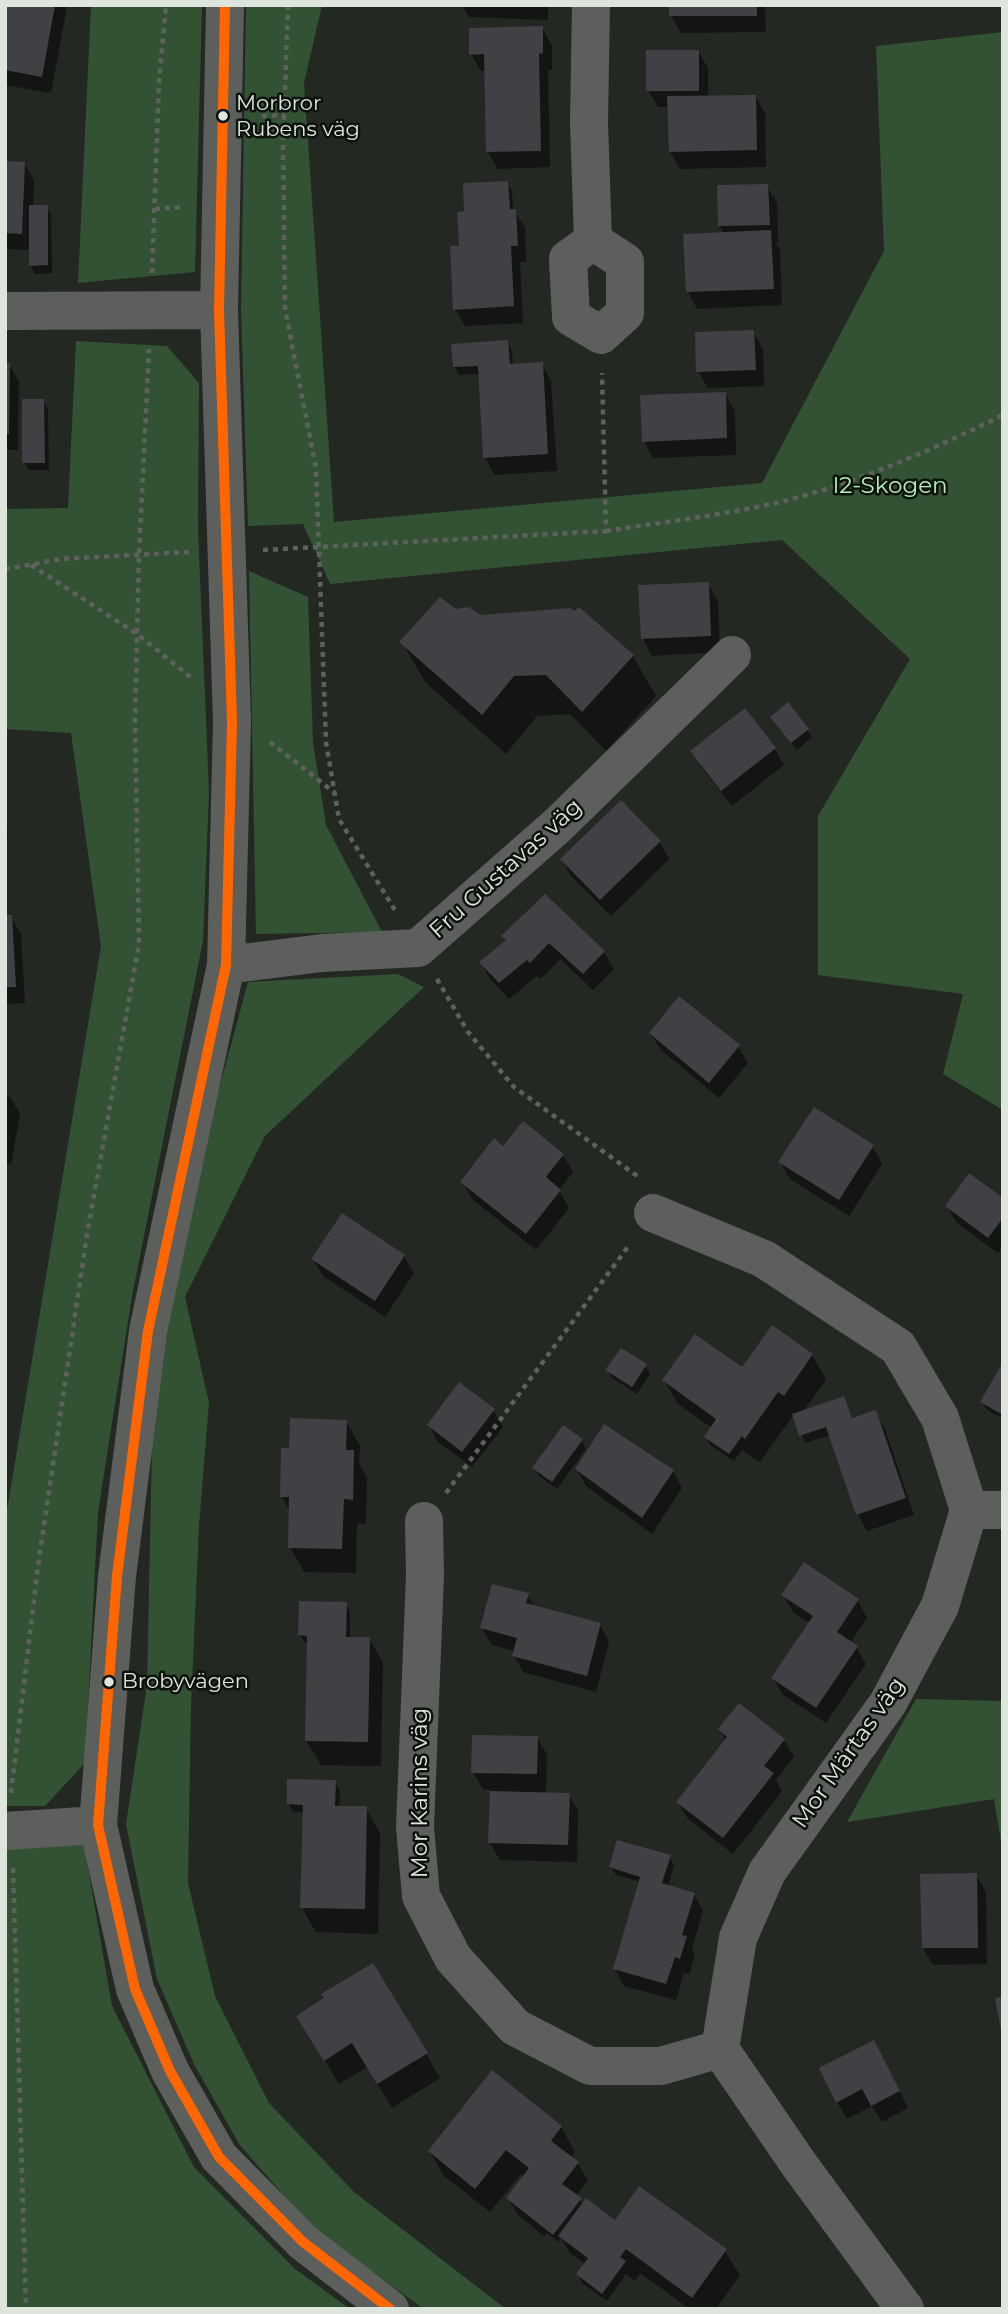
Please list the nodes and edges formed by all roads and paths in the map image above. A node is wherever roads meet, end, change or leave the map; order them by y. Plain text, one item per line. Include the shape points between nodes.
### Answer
1 (225, 5) edge
2 (591, 5) edge
3 (288, 6) edge
4 (285, 115) junction
5 (260, 116) dead end
6 (593, 241) junction
7 (219, 310) junction
8 (5, 312) edge
9 (601, 335) junction
10 (1003, 415) edge
11 (606, 531) junction
12 (320, 548) junction
13 (198, 551) dead end
14 (251, 551) dead end
15 (139, 555) junction
16 (31, 565) junction
17 (5, 569) edge
18 (137, 634) junction
19 (732, 655) dead end
20 (232, 711) junction
21 (335, 794) dead end
22 (226, 965) junction
23 (653, 1213) joint
24 (986, 1510) edge
25 (424, 1521) joint
26 (98, 1825) junction
27 (8, 1831) edge
28 (720, 2049) junction
29 (26, 2309) edge
30 (390, 2309) edge
31 (905, 2309) edge

1 - 7 street
2 - 6 street
3 - 4 path
4 - 5 path
4 - 12 path via 285,308 316,468
6 - 9 street via 625,262 625,313
6 - 9 street via 568,259 571,317
7 - 8 street
7 - 20 street
9 - 11 path
10 - 11 path via 832,488 778,502
11 - 12 path
12 - 14 path
13 - 15 path
15 - 16 path
15 - 18 path
16 - 17 path
16 - 18 path
18 - 20 path
18 - 27 path via 139,944 88,1234 38,1566
19 - 22 street, Fru Gustavas väg via 568,816 418,948
20 - 21 path
20 - 22 street
22 - 26 street via 148,1331 117,1576
23 - 24 street, Mor Märtas väg via 764,1259 898,1347
23 - 25 path
24 - 28 street, Mor Märtas väg via 888,1703 767,1872 738,1938
25 - 28 street, Mor Karins väg via 415,1828 421,1896 453,1958 515,2027 590,2066 661,2066
26 - 27 street
26 - 30 street via 135,1989 170,2071 219,2157 303,2242
27 - 29 path
28 - 31 street

